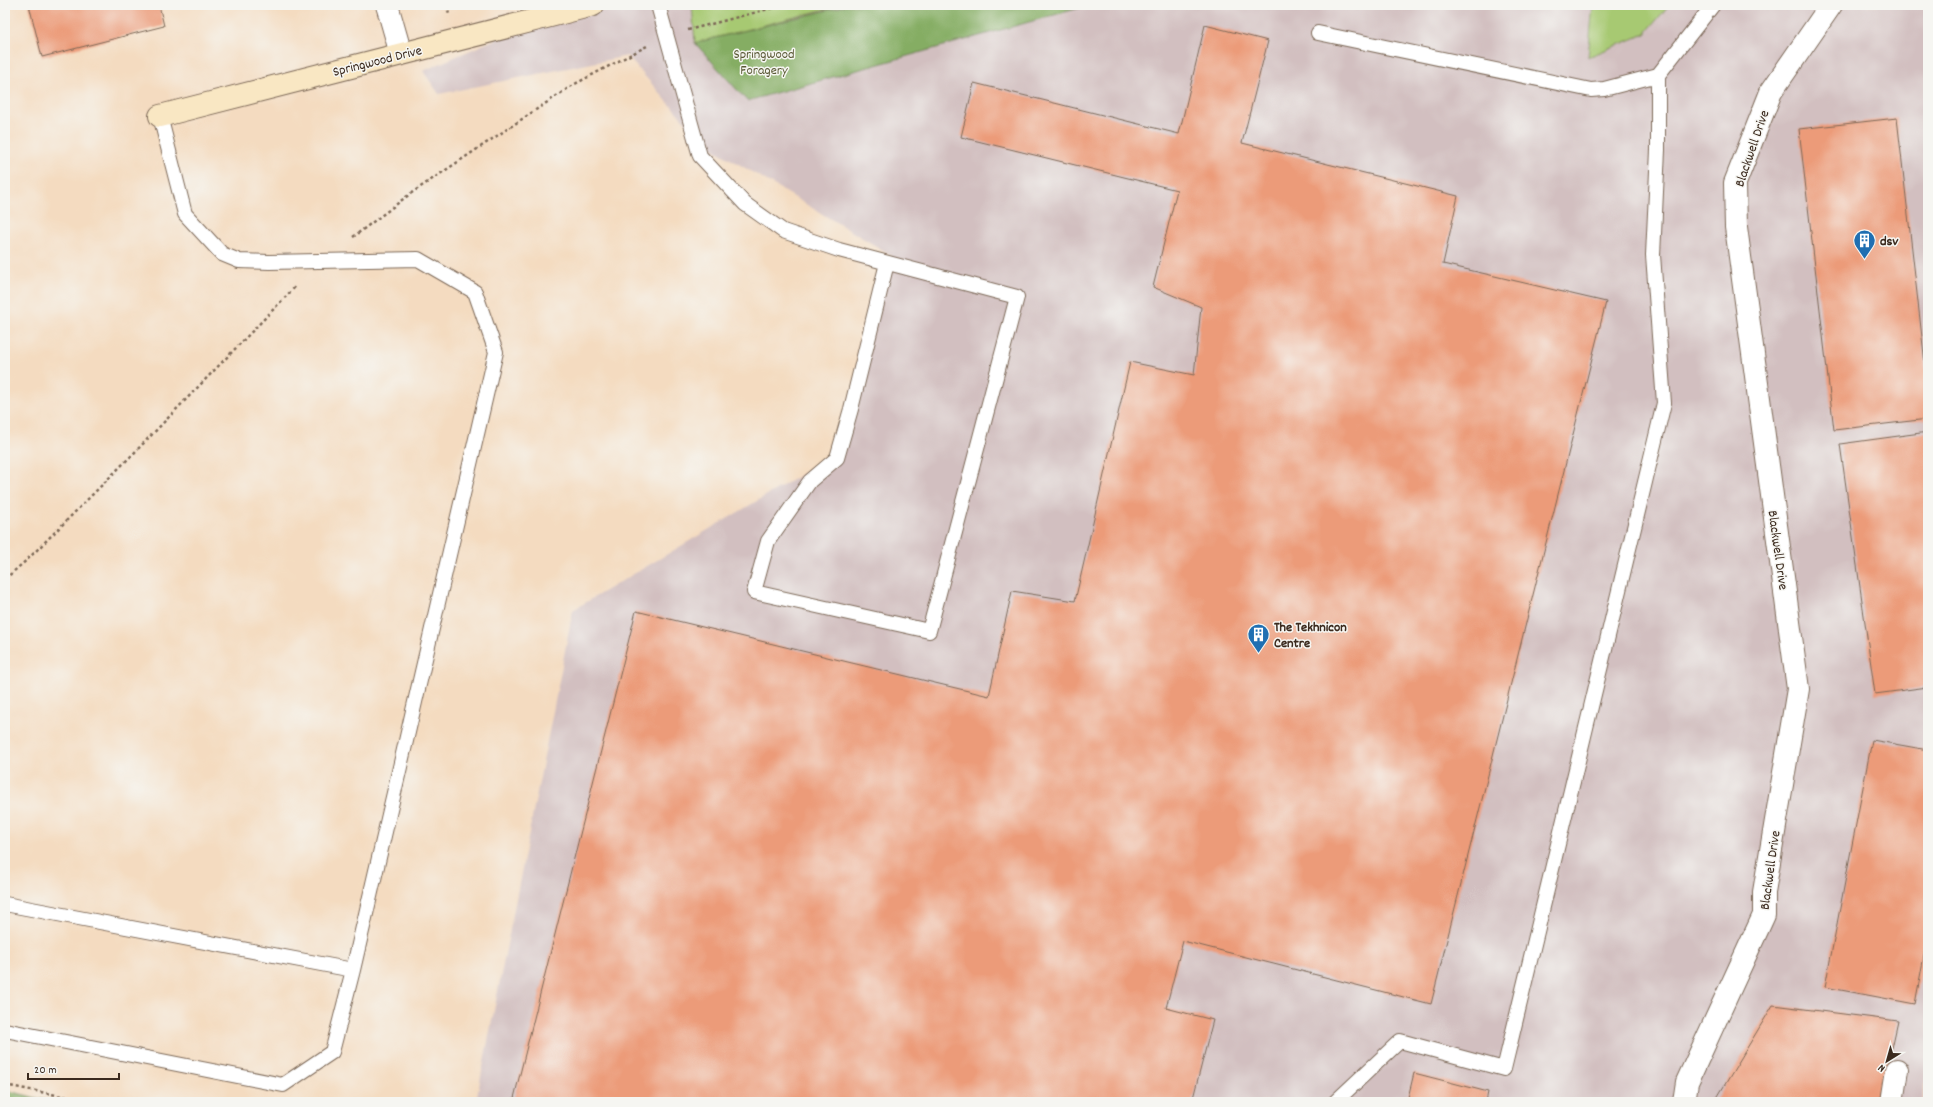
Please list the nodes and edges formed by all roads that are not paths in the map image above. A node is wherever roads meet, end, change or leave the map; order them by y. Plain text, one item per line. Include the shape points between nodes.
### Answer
1 (387, 5) edge
2 (593, 5) edge
3 (658, 5) edge
4 (1713, 5) edge
5 (1830, 5) edge
6 (1318, 33) dead end
7 (400, 54) junction
8 (1658, 75) junction
9 (160, 116) joint
10 (887, 263) junction
11 (5, 904) edge
12 (353, 970) junction
13 (5, 1030) edge
14 (1897, 1070) dead end
15 (1335, 1102) edge
16 (1684, 1102) edge
17 (1892, 1102) edge

1 - 7 street
2 - 7 street, Springwood Drive
3 - 10 lane via 700,156 745,204 783,231
4 - 8 lane
5 - 16 street, Blackwell Drive via 1770,92 1736,183 1736,227 1798,689 1764,892 1764,915 1687,1082
6 - 8 lane via 1591,90
7 - 9 street, Springwood Drive
8 - 15 lane via 1658,150 1653,255 1664,402 1504,1069 1400,1041
9 - 12 lane via 185,214 222,254 239,261 319,262 418,258 475,292 496,352
10 - 10 lane via 1018,297 929,630 754,592 768,542 810,481 837,458
11 - 12 lane
12 - 13 lane via 332,1052 283,1085
14 - 17 street

